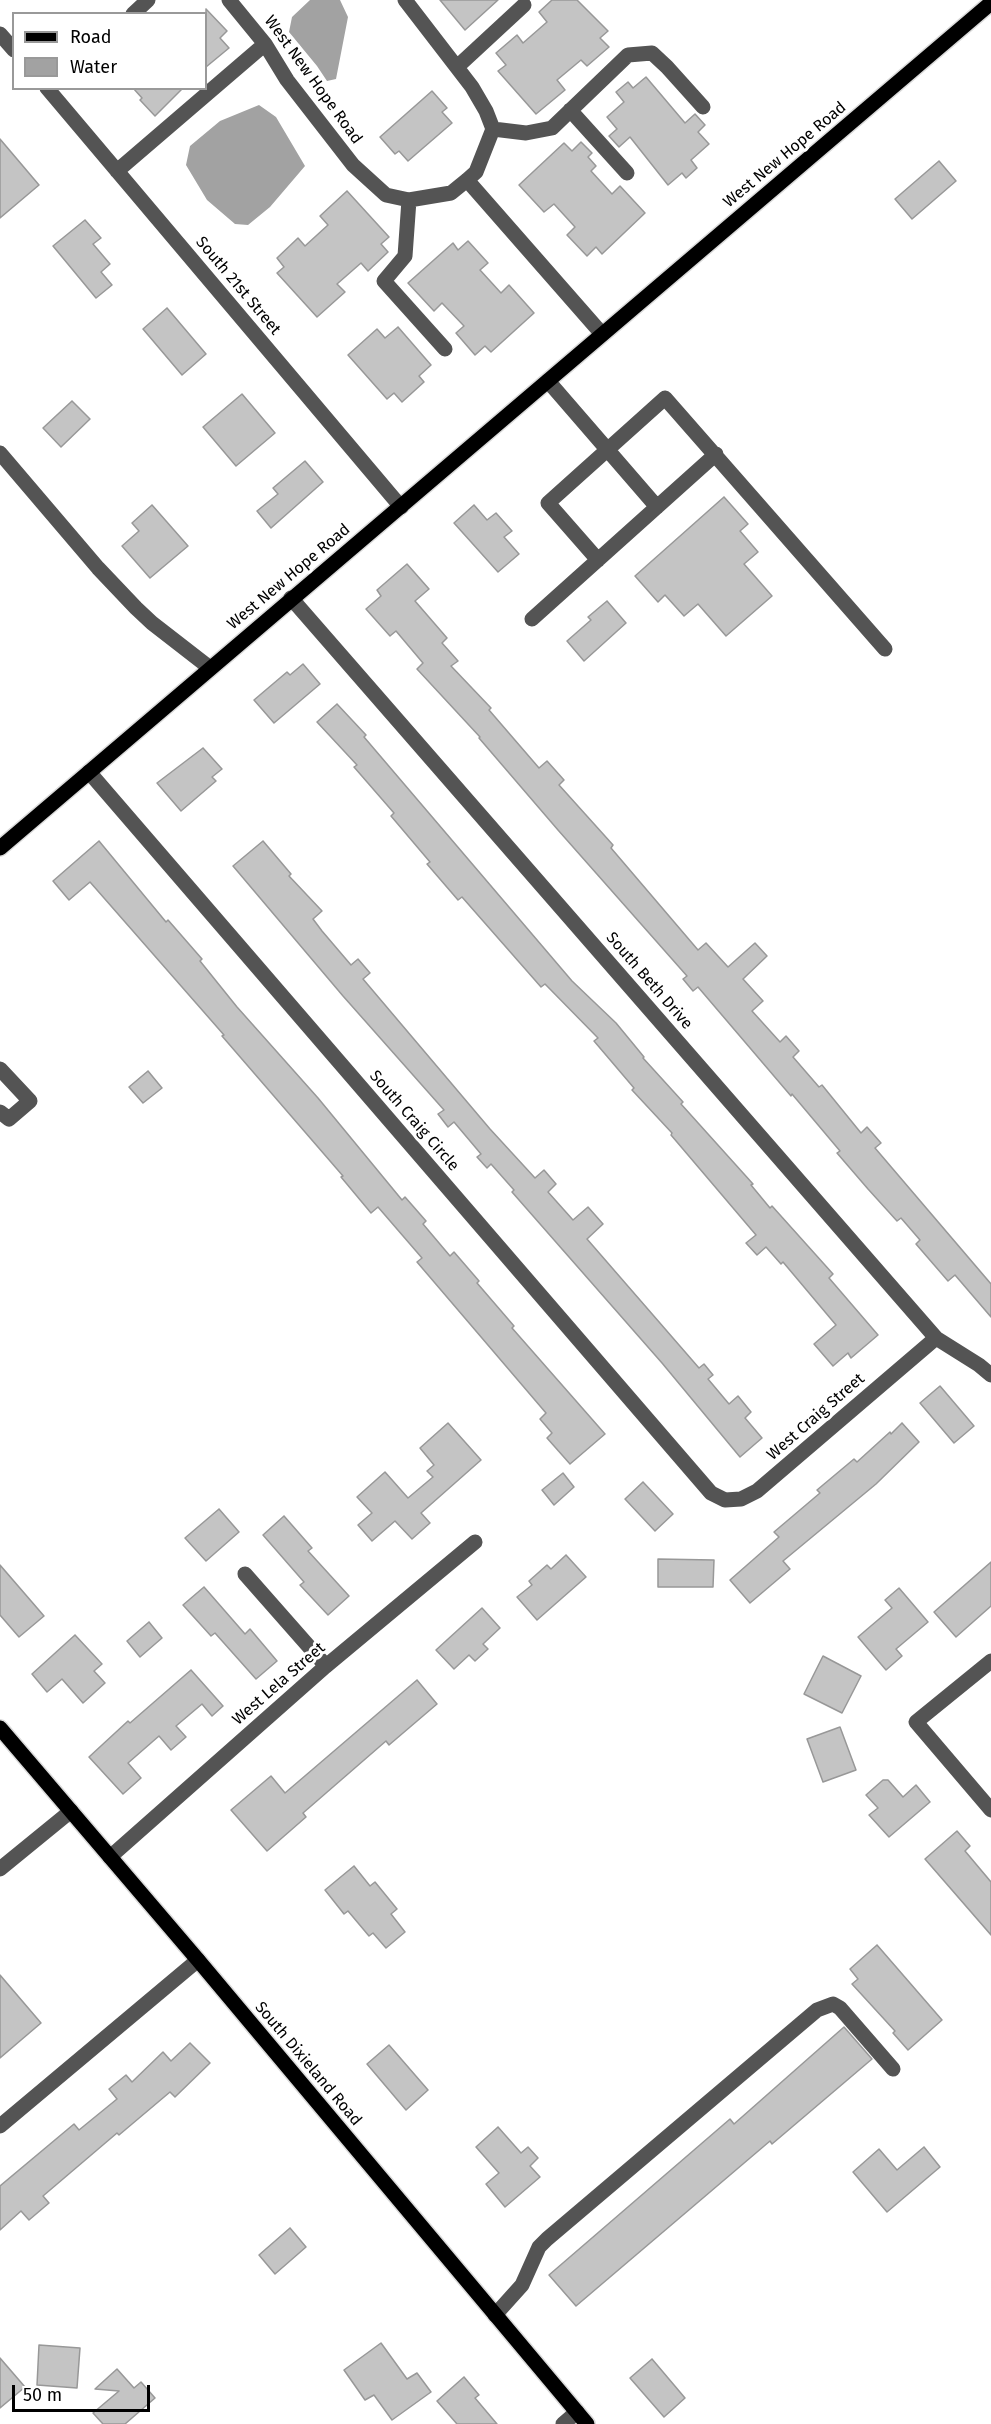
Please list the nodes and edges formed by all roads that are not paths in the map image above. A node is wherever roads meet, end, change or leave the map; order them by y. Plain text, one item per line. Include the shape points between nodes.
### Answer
1 (148, 0) edge
2 (229, 0) edge
3 (405, 0) edge
4 (991, 3) edge
5 (524, 5) dead end
6 (135, 12) edge
7 (0, 34) edge
8 (266, 44) junction
9 (12, 48) edge
10 (457, 67) junction
11 (49, 90) edge
12 (704, 107) dead end
13 (570, 110) junction
14 (493, 129) junction
15 (117, 171) junction
16 (627, 173) dead end
17 (467, 180) junction
18 (409, 200) junction
19 (602, 334) junction
20 (445, 349) dead end
21 (548, 381) junction
22 (608, 449) junction
23 (0, 453) edge
24 (716, 454) junction
25 (401, 507) junction
26 (657, 507) junction
27 (598, 560) junction
28 (291, 598) junction
29 (532, 619) dead end
30 (885, 649) dead end
31 (210, 668) junction
32 (89, 772) junction
33 (0, 848) edge
34 (0, 1069) edge
35 (0, 1112) edge
36 (936, 1338) junction
37 (991, 1376) edge
38 (711, 1493) joint
39 (475, 1542) dead end
40 (244, 1574) dead end
41 (991, 1661) edge
42 (326, 1666) junction
43 (0, 1728) edge
44 (991, 1810) edge
45 (71, 1811) junction
46 (110, 1857) junction
47 (0, 1869) edge
48 (198, 1960) junction
49 (893, 2069) dead end
50 (0, 2126) edge
51 (495, 2315) junction
52 (582, 2418) edge
53 (563, 2424) edge

1 - 6 street
2 - 8 street, West New Hope Road
3 - 10 street
4 - 19 main road, West New Hope Road
5 - 10 street
7 - 9 street
8 - 15 street
8 - 18 street, West New Hope Road via 287,80 353,165 386,195
10 - 14 street
11 - 15 street, South 21st Street
12 - 13 street via 652,53 628,55
13 - 14 street via 552,128 526,133
13 - 16 street
14 - 17 street, West New Hope Road via 476,172
15 - 25 street, South 21st Street
17 - 18 street, West New Hope Road via 451,194
17 - 19 street
18 - 20 street via 405,256 384,281
19 - 21 main road, West New Hope Road
21 - 22 street
21 - 25 main road, West New Hope Road
22 - 24 street via 665,398
22 - 26 street
22 - 27 street via 548,503
23 - 31 street via 136,608
24 - 26 street
24 - 30 street
25 - 28 main road, West New Hope Road
26 - 27 street
27 - 29 street
28 - 31 main road, West New Hope Road
28 - 36 street, South Beth Drive
31 - 32 main road, West New Hope Road
32 - 33 main road, West New Hope Road
32 - 38 street, South Craig Circle
34 - 35 street via 30,1101 9,1119
36 - 37 street, South Beth Drive
36 - 38 street, West Craig Street via 757,1491 741,1500 725,1500
39 - 42 street, West Lela Street
40 - 42 street
41 - 44 street via 916,1722
42 - 46 street, West Lela Street
43 - 45 main road, South Dixieland Road
45 - 46 main road, South Dixieland Road
45 - 47 street
46 - 48 main road, South Dixieland Road
48 - 50 street
48 - 51 main road, South Dixieland Road
49 - 51 street via 840,2008 833,2004 817,2010 547,2239 539,2247 522,2284
51 - 52 main road, South Dixieland Road
52 - 53 street

